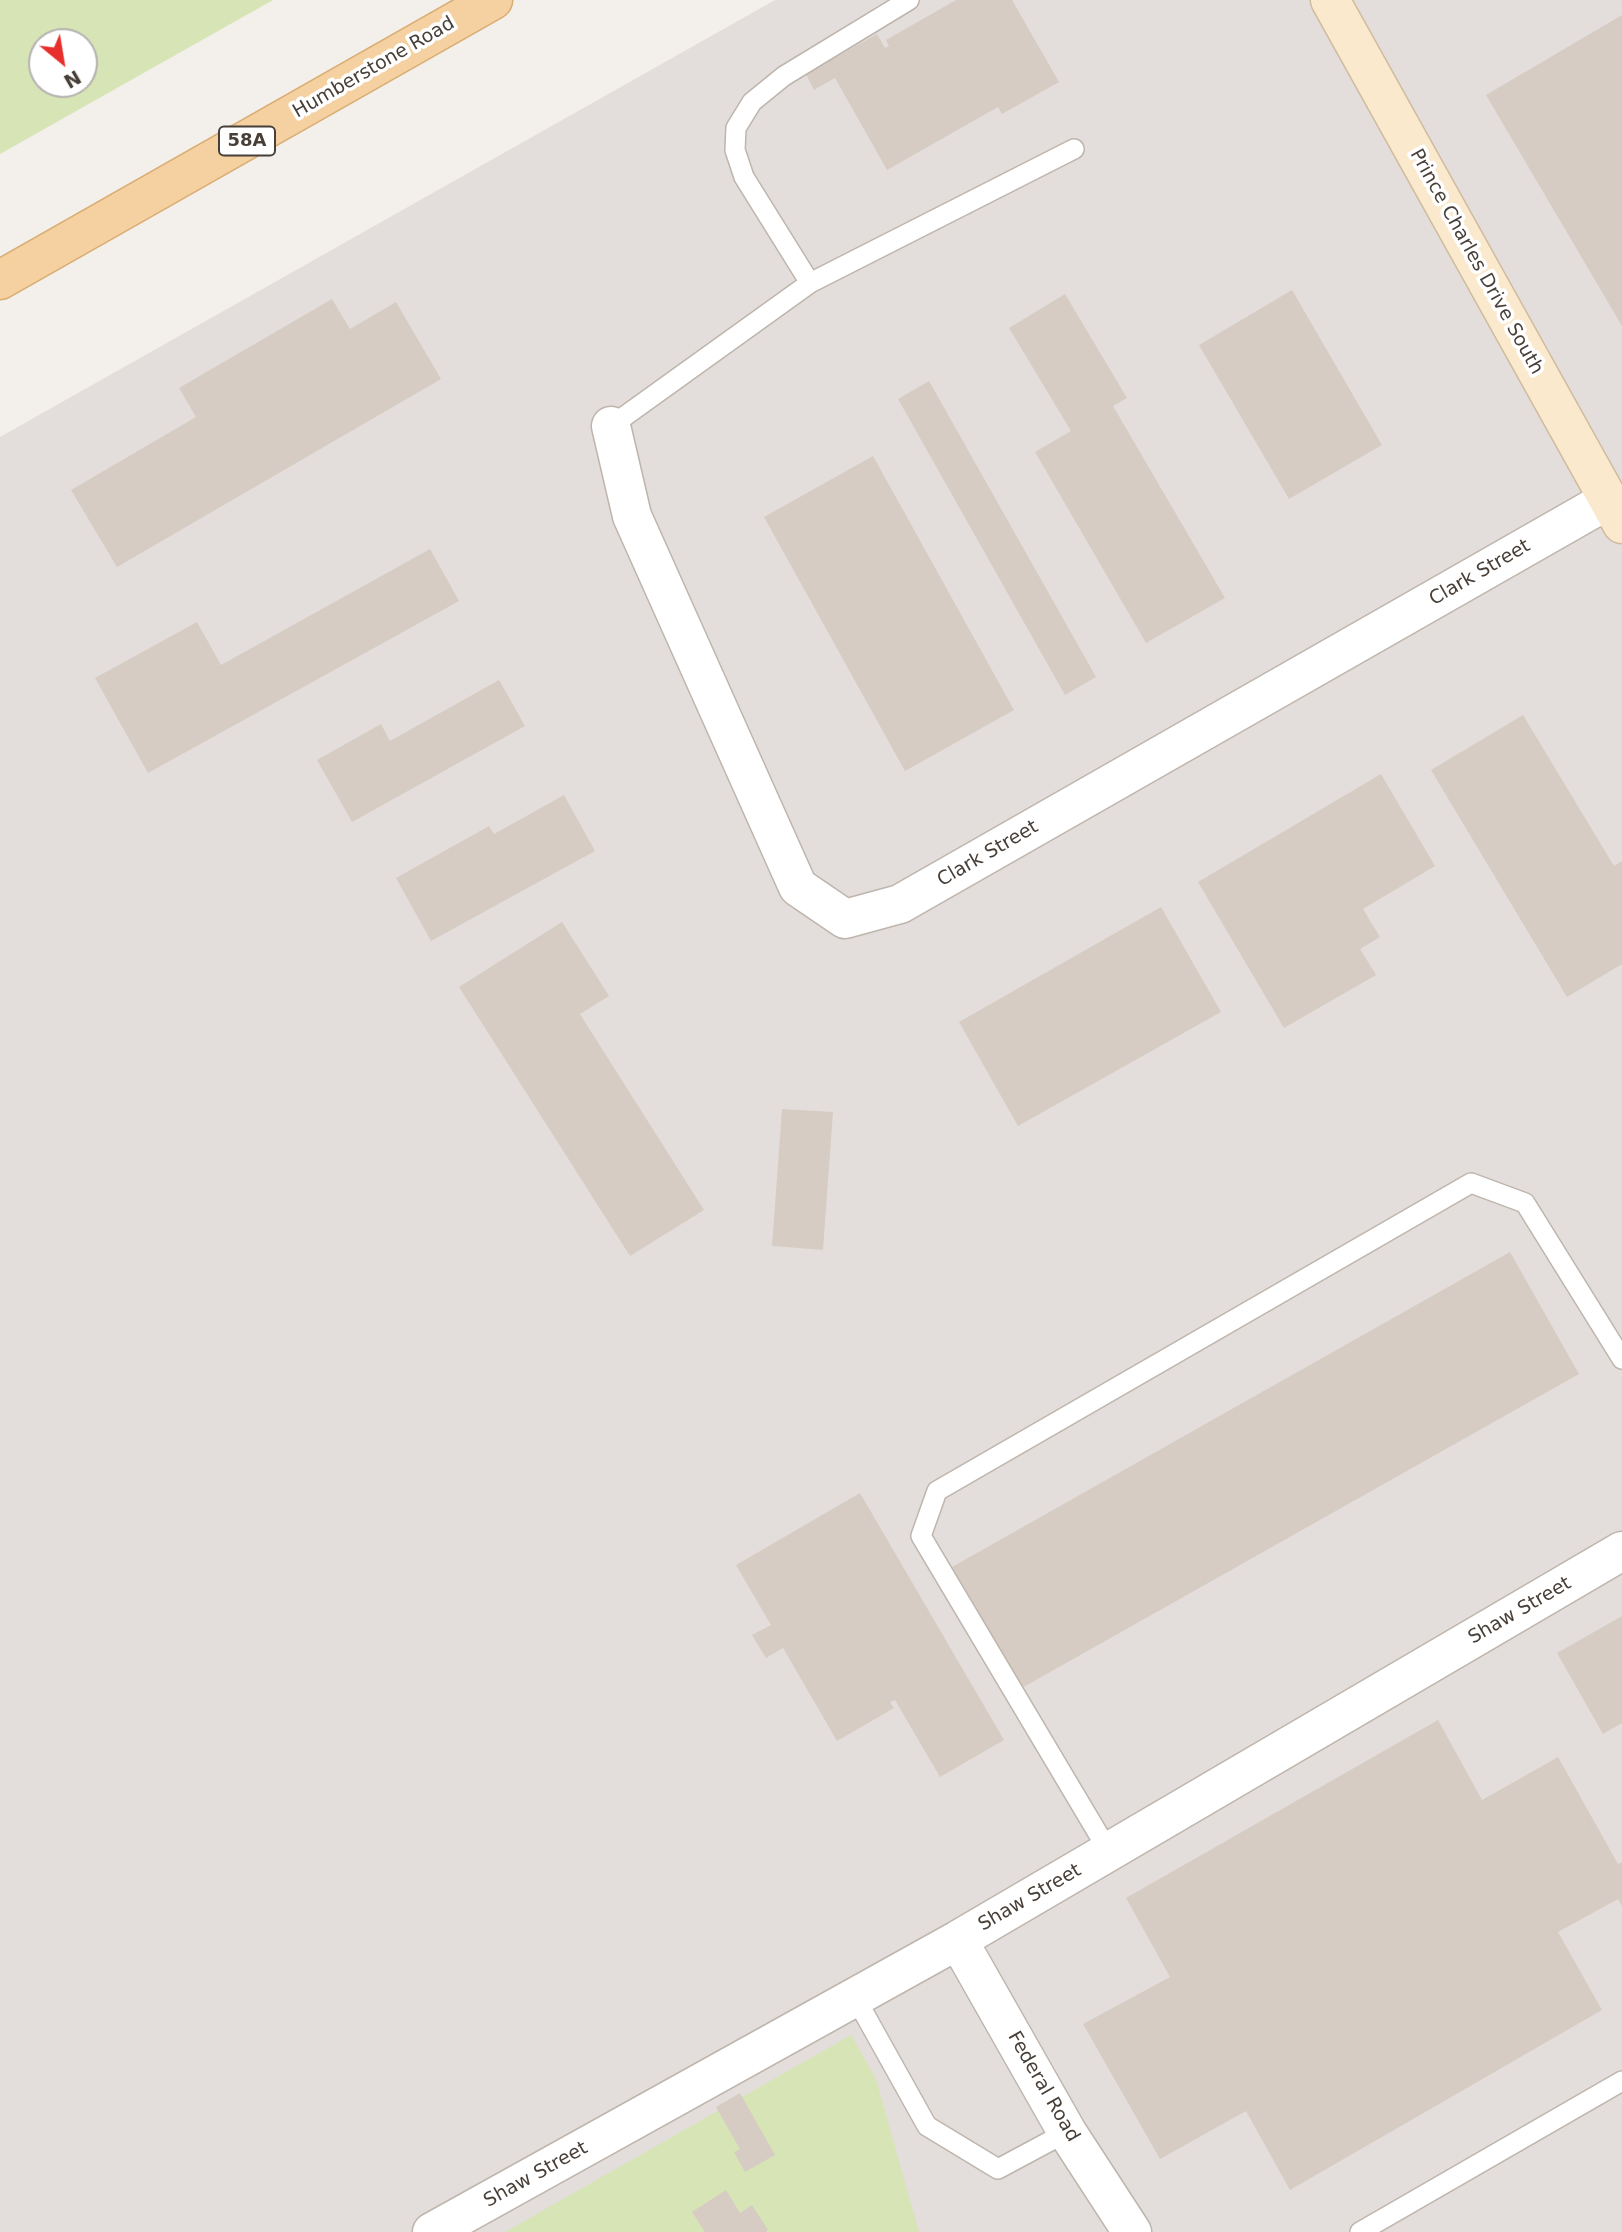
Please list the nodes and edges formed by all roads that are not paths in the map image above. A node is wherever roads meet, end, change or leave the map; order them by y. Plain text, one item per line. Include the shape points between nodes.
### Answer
1 (493, 0) edge
2 (909, 0) edge
3 (1330, 0) edge
4 (1074, 149) dead end
5 (0, 280) edge
6 (810, 283) junction
7 (611, 426) joint
8 (1615, 512) edge
9 (1622, 1359) edge
10 (1622, 1551) edge
11 (1109, 1852) junction
12 (958, 1940) junction
13 (855, 1997) junction
14 (1622, 2081) edge
15 (1067, 2132) junction
16 (432, 2232) edge
17 (1132, 2232) edge
18 (1360, 2232) edge

1 - 5 main road, Humberstone Road / 58A
2 - 6 lane via 784,76 752,102 736,128 735,150 744,177
3 - 8 main road, Prince Charles Drive South
4 - 6 lane
6 - 7 lane
7 - 8 street, Clark Street via 632,516 798,887 845,919 900,904
9 - 11 lane via 1525,1203 1471,1183 937,1491 920,1536
10 - 11 street, Shaw Street
11 - 12 street, Shaw Street
12 - 13 street, Shaw Street
12 - 15 street, Federal Road
13 - 15 lane via 927,2126 998,2169
13 - 16 street, Shaw Street
14 - 18 lane
15 - 17 street, Federal Road

